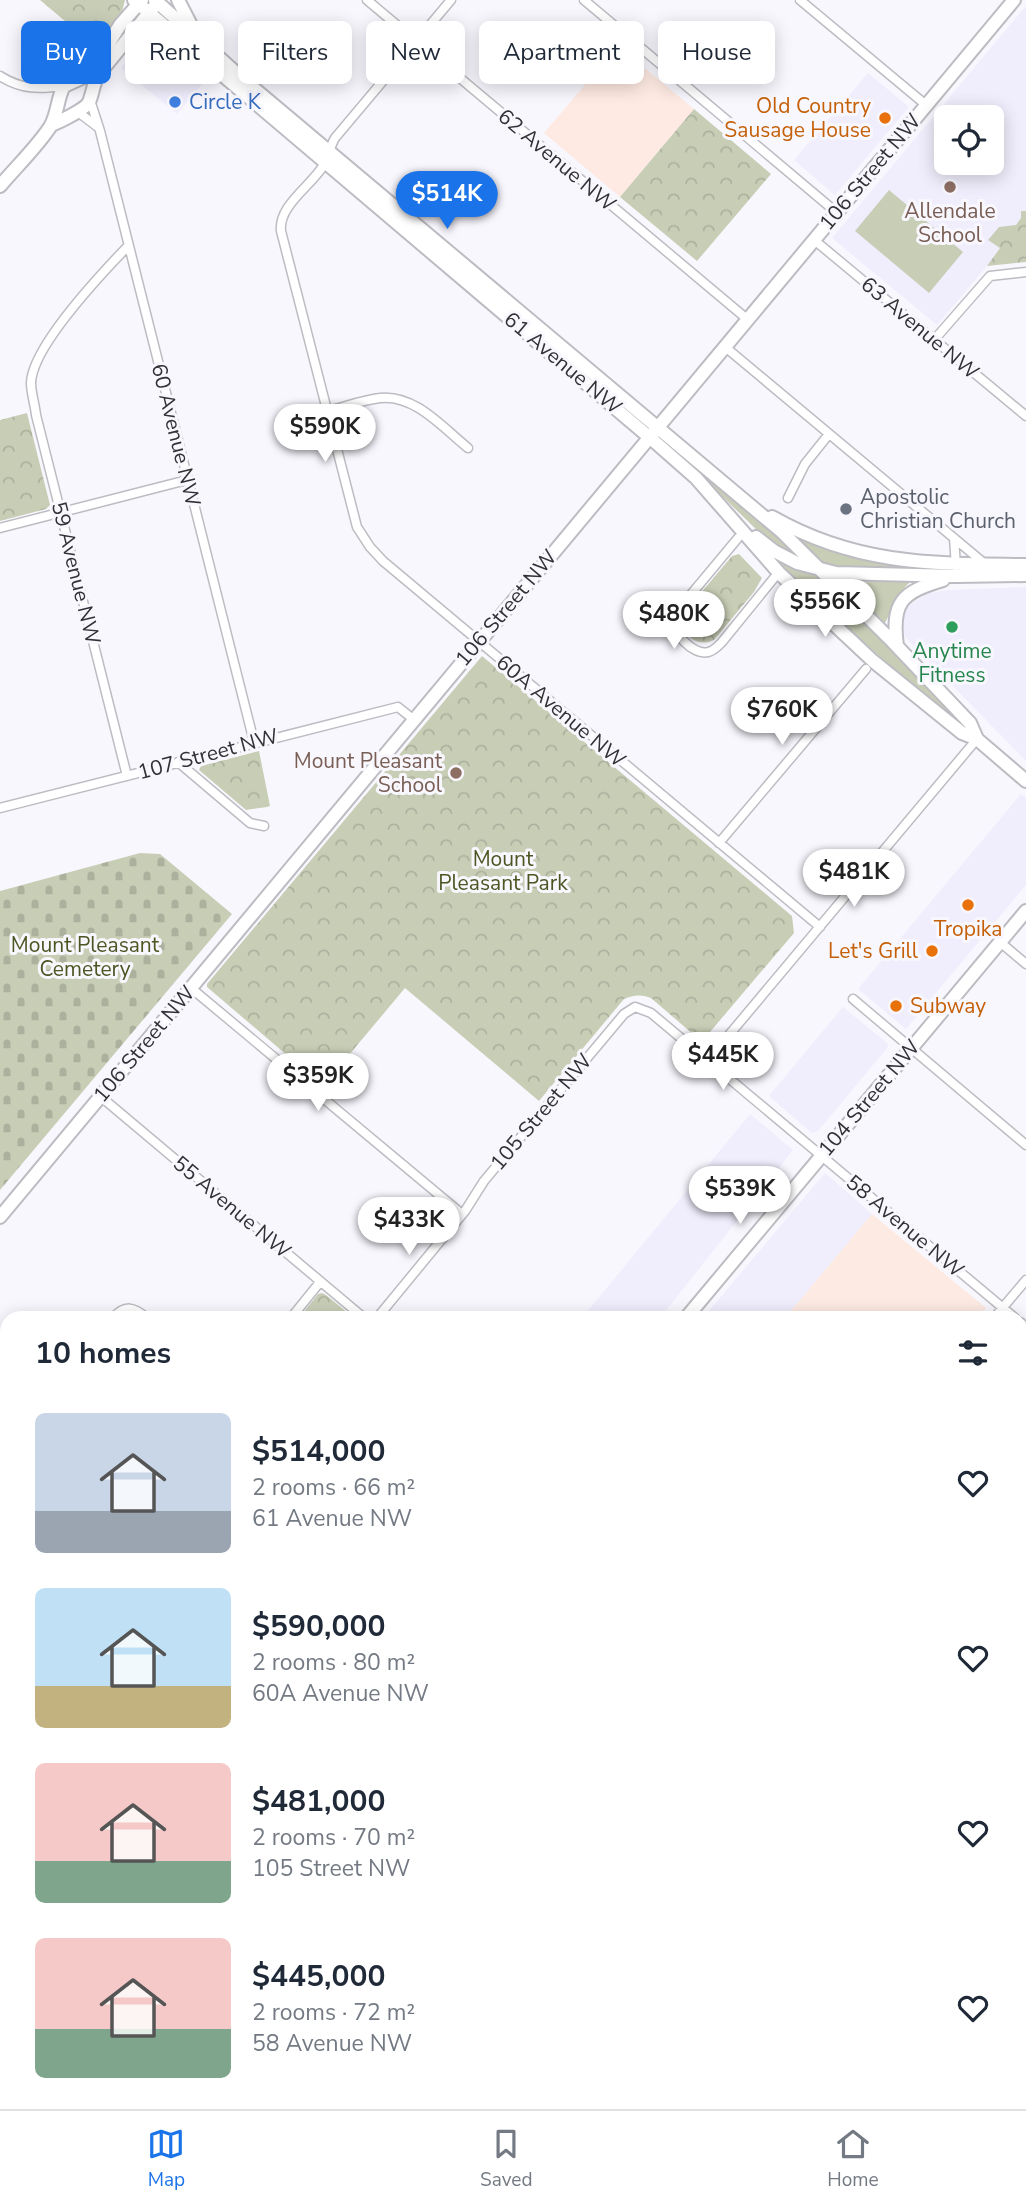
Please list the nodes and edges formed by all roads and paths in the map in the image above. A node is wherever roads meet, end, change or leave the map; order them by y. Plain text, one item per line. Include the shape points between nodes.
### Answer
1 (178, 0) edge
2 (367, 0) edge
3 (451, 0) edge
4 (584, 0) edge
5 (800, 0) edge
6 (1014, 0) edge
7 (138, 1) edge
8 (155, 4) edge
9 (175, 21) edge
10 (188, 21) edge
11 (392, 21) edge
12 (434, 21) edge
13 (111, 40) edge
14 (224, 63) edge
15 (0, 76) edge
16 (465, 82) edge
17 (70, 84) junction
18 (381, 84) edge
19 (35, 89) junction
20 (90, 97) junction
21 (60, 101) junction
22 (926, 105) junction
23 (76, 112) junction
24 (51, 125) junction
25 (99, 128) junction
26 (327, 158) junction
27 (0, 186) edge
28 (836, 212) junction
29 (814, 239) junction
30 (128, 246) junction
31 (1026, 272) edge
32 (747, 319) junction
33 (934, 340) junction
34 (724, 346) junction
35 (327, 411) junction
36 (1026, 416) edge
37 (652, 432) junction
38 (830, 434) junction
39 (468, 448) dead end
40 (187, 480) junction
41 (709, 491) junction
42 (739, 496) junction
43 (788, 498) dead end
44 (61, 512) junction
45 (0, 528) edge
46 (738, 538) dead end
47 (954, 538) junction
48 (986, 565) junction
49 (1026, 565) edge
50 (821, 570) junction
51 (956, 570) junction
52 (1026, 575) edge
53 (775, 578) dead end
54 (478, 641) junction
55 (897, 646) junction
56 (866, 669) dead end
57 (413, 719) junction
58 (977, 739) junction
59 (254, 742) junction
60 (178, 762) junction
61 (127, 776) junction
62 (1026, 780) edge
63 (0, 808) edge
64 (264, 826) dead end
65 (719, 843) junction
66 (1026, 911) edge
67 (820, 927) junction
68 (1000, 942) junction
69 (1026, 964) edge
70 (191, 988) junction
71 (853, 999) dead end
72 (631, 1009) joint
73 (911, 1048) junction
74 (708, 1060) junction
75 (100, 1096) junction
76 (1026, 1145) edge
77 (821, 1155) junction
78 (462, 1214) junction
79 (0, 1217) edge
80 (1026, 1280) edge
81 (320, 1282) junction
82 (1003, 1307) junction
83 (121, 1311) edge
84 (138, 1311) edge
85 (296, 1311) edge
86 (356, 1311) edge
87 (383, 1311) edge
88 (692, 1311) edge
89 (1000, 1311) edge
90 (1007, 1311) edge

1 - 10 main road
2 - 11 street, 62 Avenue NW
3 - 12 street
4 - 28 street
5 - 22 street
6 - 22 main road, 106 Street NW
7 - 8 main road, 61 Avenue NW
7 - 13 main road
8 - 9 main road, 61 Avenue NW
8 - 20 main road via 99,75
8 - 26 main road, 61 Avenue NW
14 - 26 main road, 61 Avenue NW
15 - 19 street
16 - 32 street, 62 Avenue NW
17 - 19 street
17 - 20 main road via 85,86
17 - 21 main road
18 - 26 street via 335,138
19 - 21 street
20 - 23 main road via 84,109
20 - 25 street, 60 Avenue NW
21 - 23 main road via 65,109
21 - 24 main road
22 - 28 main road, 106 Street NW
23 - 24 main road
23 - 25 street
24 - 27 main road
25 - 30 street, 60 Avenue NW
26 - 35 street, 60A Avenue NW via 285,212 281,224
26 - 37 main road, 61 Avenue NW
28 - 29 main road, 106 Street NW
29 - 32 main road, 106 Street NW
29 - 33 street, 63 Avenue NW
30 - 40 street, 60 Avenue NW
30 - 44 street, 59 Avenue NW via 50,337 34,369 31,383 36,415
31 - 33 street via 990,276
32 - 34 main road, 106 Street NW
33 - 36 street, 63 Avenue NW
34 - 37 main road, 106 Street NW
34 - 38 street
35 - 39 street via 376,398 396,398 415,405
35 - 54 street, 60A Avenue NW via 353,516 364,538 383,561
37 - 41 main road, 61 Avenue NW
37 - 42 main road, 61 Avenue NW
37 - 54 main road, 106 Street NW
38 - 43 street via 805,464
38 - 47 street
40 - 44 street
40 - 59 street, 60 Avenue NW
41 - 50 main road via 767,547
41 - 58 main road, 61 Avenue NW via 780,574 836,627 962,733
42 - 50 main road, 61 Avenue NW
42 - 51 main road via 789,526 838,546
44 - 45 street
44 - 61 street, 59 Avenue NW
46 - 53 street via 673,616 678,635 696,650 712,651
47 - 48 street
47 - 51 street
48 - 49 main road
48 - 51 main road
50 - 51 main road
50 - 55 main road, 61 Avenue NW
51 - 52 main road
51 - 55 main road via 918,587 899,606
54 - 57 main road, 106 Street NW
54 - 65 street, 60A Avenue NW
55 - 58 main road, 61 Avenue NW via 970,723
56 - 65 street
57 - 59 street, 107 Street NW via 398,707
57 - 70 main road, 106 Street NW
58 - 62 main road, 61 Avenue NW
58 - 67 street
59 - 60 street, 107 Street NW
60 - 61 street, 107 Street NW
60 - 64 street via 250,824
61 - 63 street, 107 Street NW
65 - 67 street, 60A Avenue NW
66 - 68 main road, 104 Street NW
67 - 74 street
68 - 69 street
68 - 73 main road, 104 Street NW
70 - 75 main road, 106 Street NW
70 - 78 street
71 - 73 street
72 - 74 street, 58 Avenue NW via 640,1007 651,1013
72 - 78 street, 105 Street NW via 484,1181
73 - 76 street
73 - 77 main road, 104 Street NW
74 - 77 street, 58 Avenue NW
75 - 79 main road, 106 Street NW
75 - 81 street, 55 Avenue NW
77 - 82 street, 58 Avenue NW
77 - 88 main road, 104 Street NW
78 - 87 street, 105 Street NW
80 - 82 street
81 - 85 street
81 - 86 street, 55 Avenue NW
82 - 89 street
82 - 90 street, 58 Avenue NW
83 - 84 street

